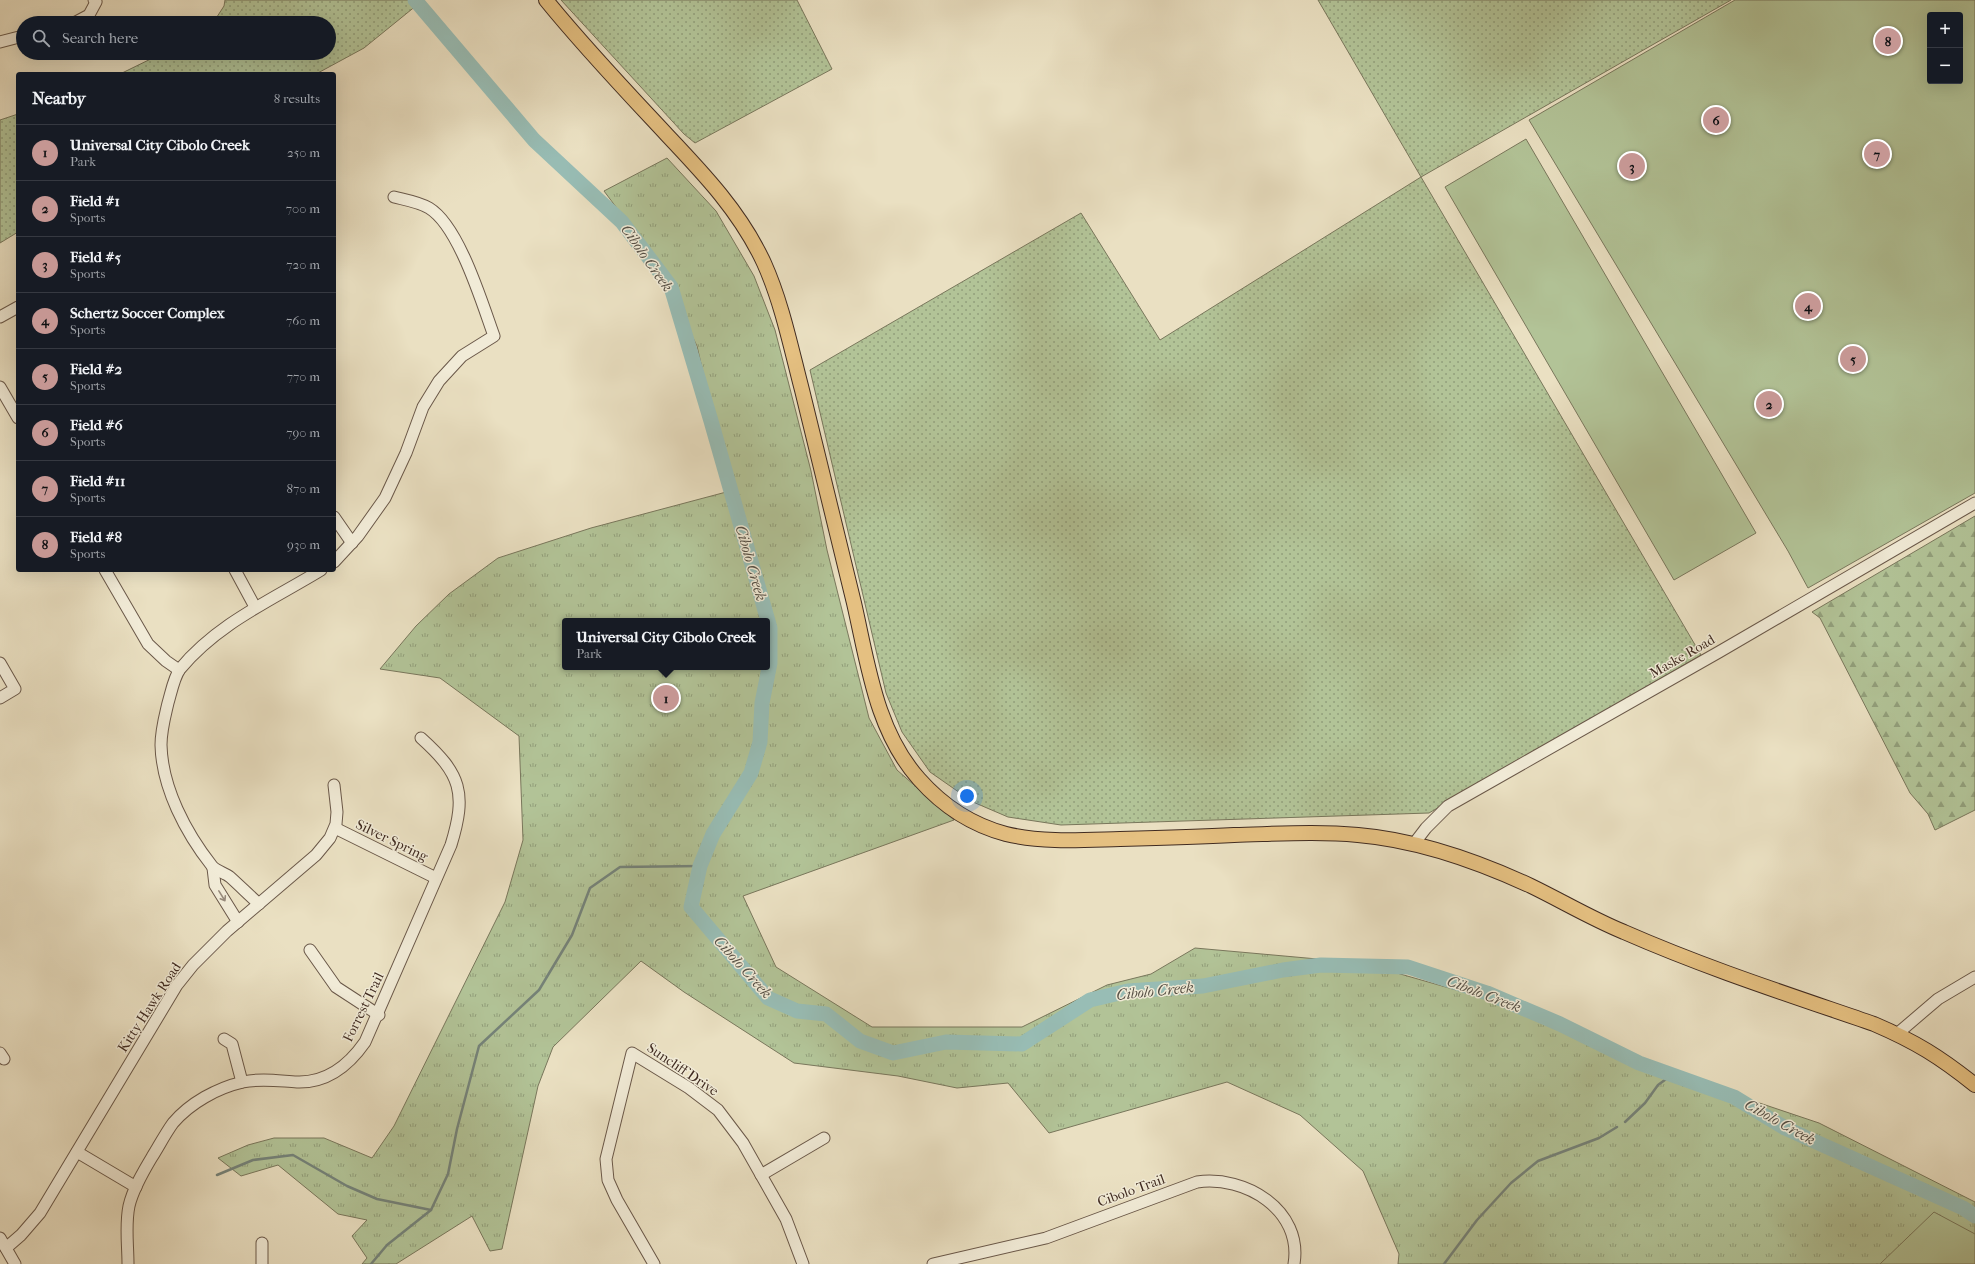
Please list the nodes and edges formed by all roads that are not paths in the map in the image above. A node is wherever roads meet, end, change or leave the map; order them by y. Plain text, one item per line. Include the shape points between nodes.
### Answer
1 (546, 0) edge
2 (95, 1) edge
3 (87, 16) edge
4 (16, 38) edge
5 (0, 42) edge
6 (394, 197) dead end
7 (16, 308) edge
8 (0, 317) edge
9 (0, 387) edge
10 (16, 415) edge
11 (1975, 503) edge
12 (336, 520) edge
13 (352, 543) junction
14 (336, 560) edge
15 (106, 572) edge
16 (235, 572) edge
17 (318, 572) edge
18 (255, 606) junction
19 (0, 663) edge
20 (179, 670) junction
21 (0, 698) edge
22 (421, 738) dead end
23 (334, 786) dead end
24 (335, 828) junction
25 (1413, 845) junction
26 (213, 868) junction
27 (436, 878) junction
28 (259, 904) junction
29 (238, 922) junction
30 (310, 950) dead end
31 (1975, 977) edge
32 (378, 1014) junction
33 (1897, 1034) junction
34 (224, 1039) dead end
35 (242, 1082) junction
36 (1975, 1085) edge
37 (824, 1138) dead end
38 (77, 1152) junction
39 (761, 1175) junction
40 (136, 1187) junction
41 (2, 1241) edge
42 (262, 1243) dead end
43 (15, 1264) edge
44 (128, 1264) edge
45 (262, 1264) edge
46 (654, 1264) edge
47 (803, 1264) edge
48 (933, 1264) edge
49 (1294, 1264) edge

1 - 25 main road via 616,81 714,185 730,206 764,264 786,329 883,722 902,758 934,794 974,822 1005,834 1028,838 1077,840 1310,832 1363,835
2 - 3 street
4 - 5 street
6 - 13 street via 430,208 449,227 465,260 494,336 462,356 439,381 423,407 385,498
7 - 8 street
9 - 10 street
11 - 25 street, Maske Road via 1448,806 1434,818
12 - 13 street
13 - 14 street
15 - 20 street via 148,644 166,662
16 - 18 street
17 - 18 street
18 - 20 street via 224,628
19 - 21 street via 15,689
20 - 26 street via 164,720 161,745 165,769 173,800 194,840
22 - 27 street, Forrest Trail via 435,750 459,788 458,823
23 - 24 street, Kitty Hawk Road via 337,812
24 - 27 street, Silver Spring
24 - 28 street, Kitty Hawk Road via 316,855
25 - 33 main road via 1496,871 1688,960
26 - 28 street via 229,876
26 -> 29 street via 215,885
27 - 32 street, Forrest Trail
28 - 29 street, Kitty Hawk Road
29 - 38 street, Kitty Hawk Road via 193,965 177,985
30 - 32 street via 336,987
31 - 33 street via 1938,999
32 - 35 street, Forrest Trail via 356,1055 330,1075 306,1081
33 - 36 main road via 1938,1056
34 - 35 street via 232,1044
35 - 40 street, Forrest Trail via 198,1101 174,1123
37 - 39 street
38 - 40 street
38 - 41 street, Kitty Hawk Road via 40,1213 21,1235
39 - 46 street, Suncliff Drive via 744,1143 718,1110 689,1088 632,1053 606,1159 608,1180
39 - 47 street, Suncliff Drive via 786,1219
40 - 44 street, Forrest Trail via 127,1221
41 - 43 street, Kitty Hawk Road
42 - 45 street
48 - 49 street, Cibolo Trail via 1046,1238 1197,1182 1218,1180 1255,1192 1279,1210 1293,1238

